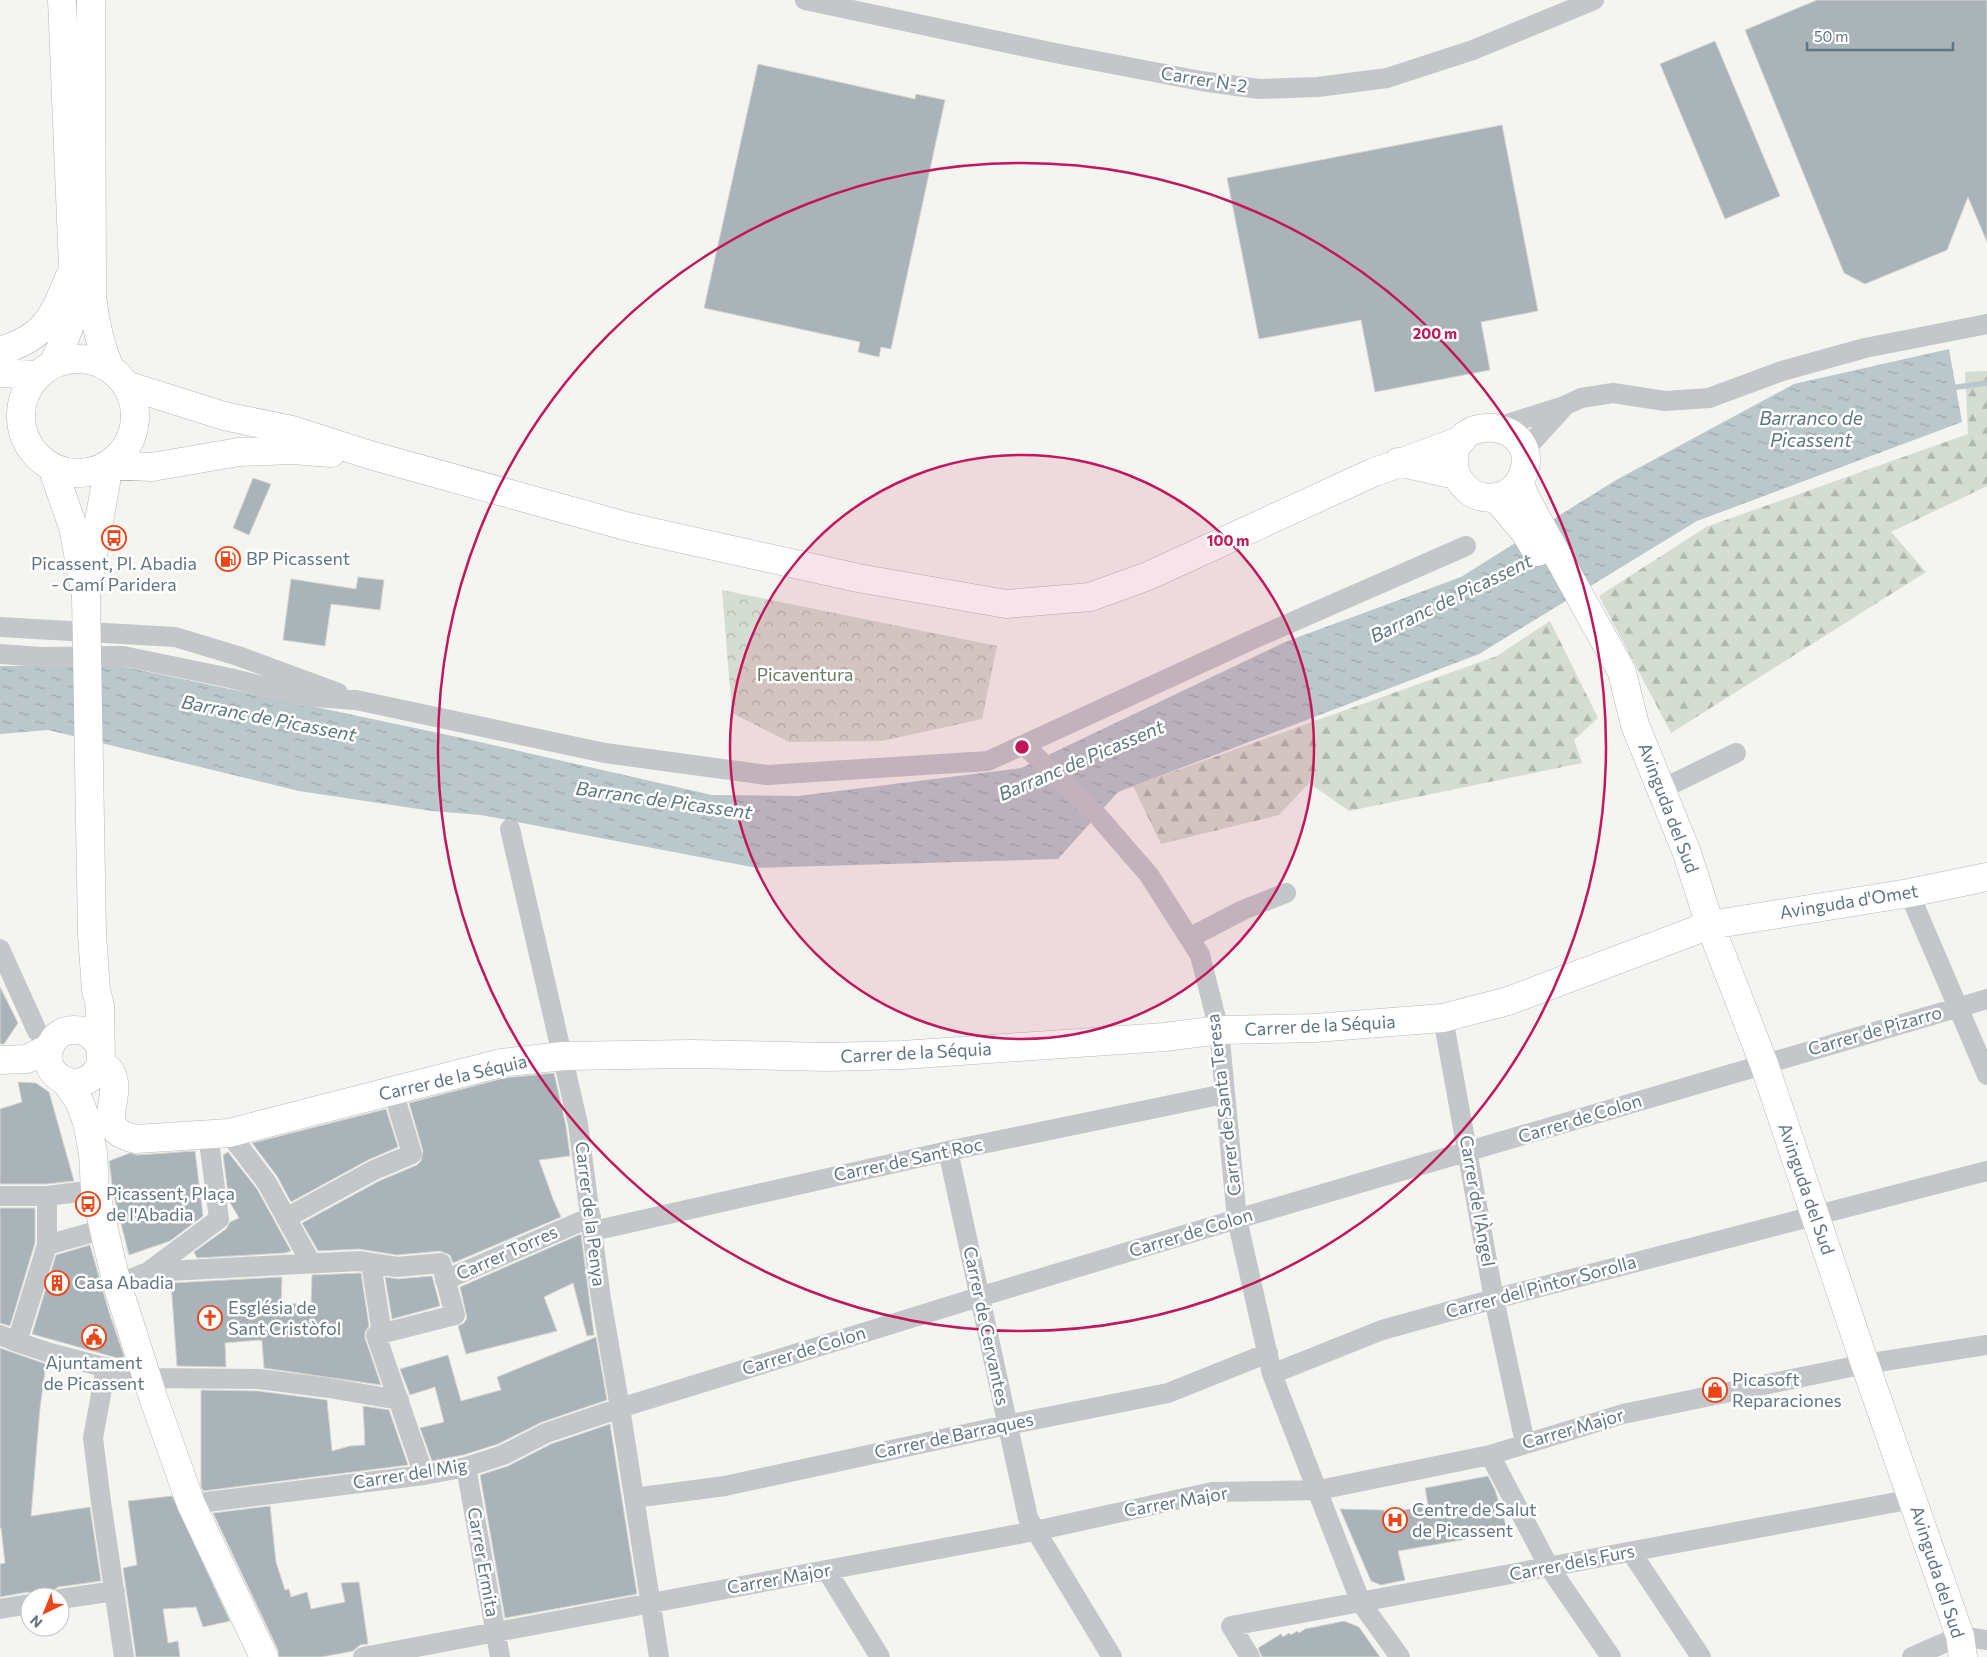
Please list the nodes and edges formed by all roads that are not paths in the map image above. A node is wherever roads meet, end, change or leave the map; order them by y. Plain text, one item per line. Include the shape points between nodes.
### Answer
1 (62, 0) edge
2 (92, 0) edge
3 (805, 0) edge
4 (1594, 0) edge
5 (73, 267) junction
6 (1987, 324) edge
7 (0, 351) edge
8 (45, 370) junction
9 (0, 372) edge
10 (118, 377) junction
11 (1564, 406) junction
12 (1498, 427) junction
13 (12, 433) edge
14 (1462, 440) junction
15 (1524, 452) junction
16 (370, 455) junction
17 (1398, 462) junction
18 (107, 466) junction
19 (52, 467) junction
20 (152, 467) junction
21 (1456, 475) junction
22 (1519, 482) junction
23 (1495, 497) junction
24 (1531, 525) junction
25 (96, 529) junction
26 (1466, 546) dead end
27 (86, 596) junction
28 (0, 627) edge
29 (0, 654) edge
30 (356, 700) junction
31 (1024, 746) junction
32 (1736, 753) dead end
33 (1662, 789) junction
34 (510, 829) dead end
35 (1987, 877) edge
36 (1286, 893) dead end
37 (1909, 893) junction
38 (1710, 924) junction
39 (1189, 938) junction
40 (0, 949) edge
41 (96, 990) junction
42 (1987, 999) edge
43 (1957, 1007) junction
44 (1443, 1018) junction
45 (1219, 1030) junction
46 (563, 1056) junction
47 (0, 1060) edge
48 (68, 1063) junction
49 (1764, 1064) junction
50 (1987, 1075) edge
51 (393, 1091) junction
52 (1224, 1094) junction
53 (218, 1134) junction
54 (948, 1151) junction
55 (1469, 1152) junction
56 (1987, 1171) edge
57 (95, 1190) junction
58 (0, 1196) edge
59 (47, 1196) junction
60 (1815, 1215) junction
61 (286, 1218) junction
62 (1237, 1219) junction
63 (592, 1224) junction
64 (104, 1229) junction
65 (47, 1245) junction
66 (311, 1263) junction
67 (371, 1263) junction
68 (148, 1272) junction
69 (446, 1280) junction
70 (118, 1284) junction
71 (979, 1297) junction
72 (1494, 1299) junction
73 (382, 1334) junction
74 (9, 1339) edge
75 (1987, 1345) edge
76 (1268, 1353) junction
77 (1865, 1364) junction
78 (106, 1367) junction
79 (1272, 1374) junction
80 (146, 1378) junction
81 (398, 1400) junction
82 (620, 1408) junction
83 (1007, 1424) junction
84 (1526, 1443) junction
85 (1490, 1455) junction
86 (466, 1467) junction
87 (424, 1475) junction
88 (1319, 1490) junction
89 (634, 1498) junction
90 (1913, 1499) junction
91 (191, 1504) junction
92 (1035, 1531) junction
93 (1631, 1552) junction
94 (1550, 1568) junction
95 (827, 1571) junction
96 (115, 1591) junction
97 (70, 1598) edge
98 (1361, 1602) junction
99 (650, 1603) junction
100 (20, 1606) edge
101 (0, 1609) edge
102 (495, 1632) junction
103 (1987, 1640) edge
104 (1961, 1647) edge
105 (124, 1657) edge
106 (264, 1657) edge
107 (363, 1657) edge
108 (500, 1657) edge
109 (659, 1657) edge
110 (880, 1657) edge
111 (1112, 1657) edge
112 (1250, 1657) edge
113 (1400, 1657) edge
114 (1611, 1657) edge
115 (1701, 1657) edge
116 (1912, 1657) edge

1 - 5 street
2 - 10 street via 92,297 101,346
3 - 4 street, Carrer N-2 via 1069,56 1259,89 1318,87 1387,78 1473,50
5 - 7 street via 58,307 42,330 24,343
5 - 8 street via 77,287 74,312 65,339
6 - 11 street via 1865,348 1782,371 1709,398 1665,401 1613,393 1581,398
8 - 9 street
8 - 10 street via 67,360 82,359 97,362
8 - 13 street via 27,389 20,421
10 - 16 street via 215,413 292,430
10 - 18 street via 132,398 134,429 120,456
11 - 12 street
11 - 15 street
12 - 14 street via 1476,429
12 - 15 street via 1510,432
13 - 19 street
14 - 17 street
14 - 21 street via 1456,451
15 - 22 street via 1525,469
16 - 17 street via 628,527 858,578 1006,604 1090,597 1148,576
16 - 20 street via 292,450 239,452
17 - 21 street
18 - 19 street via 90,472 70,473
18 - 20 street
18 - 25 street
19 - 27 street via 73,527
20 - 25 street via 129,481
21 - 23 street via 1470,492 1482,497
22 - 23 street via 1504,495
22 - 24 street, Avinguda del Sud
23 - 24 street, Avinguda del Sud
24 - 33 street, Avinguda del Sud via 1574,618 1612,674
25 - 27 street
26 - 31 street via 1258,637
27 - 41 street, bridge via 92,934
28 - 30 street via 175,637 238,656
29 - 30 street via 123,656 302,696
30 - 31 street via 605,752 767,774 988,761
31 - 39 street, Carrer de Santa Teresa via 1097,815 1149,875
32 - 33 street
33 - 38 street, Avinguda del Sud
34 - 46 street, Carrer de la Penya
35 - 37 street, Avinguda d'Omet
36 - 39 street via 1243,910
37 - 38 street, Avinguda d'Omet
37 - 43 street
38 - 44 street, Carrer de la Séquia via 1508,1001
38 - 49 street, Avinguda del Sud
39 - 45 street, Carrer de Santa Teresa via 1200,956
40 - 48 street via 37,1031
41 - 48 street
41 - 48 street via 100,1006
42 - 43 street, Carrer de Pizarro
43 - 49 street, Carrer de Pizarro
43 - 50 street
44 - 45 street, Carrer de la Séquia via 1315,1028
44 - 55 street, Carrer de l'Àngel
45 - 46 street, Carrer de la Séquia via 1165,1037 902,1055
45 - 52 street, Carrer de Santa Teresa
46 - 51 street, Carrer de la Séquia via 501,1063
46 - 63 street, Carrer de la Penya via 578,1124
47 - 48 street
48 - 53 street, Carrer de la Séquia via 110,1071 113,1082 112,1123 122,1136 136,1139
48 - 57 street via 87,1122
49 - 55 street, Carrer de Colon
49 - 60 street, Avinguda del Sud
51 - 53 street, Carrer de la Séquia
51 - 61 street via 412,1154 374,1170
52 - 54 street, Carrer de Sant Roc
52 - 62 street, Carrer de Santa Teresa
53 - 61 street via 267,1182
53 - 68 street via 219,1219
54 - 63 street, Carrer de Sant Roc
54 - 71 street, Carrer de Cervantes
55 - 62 street, Carrer de Colon
55 - 72 street, Carrer de l'Àngel
56 - 60 street, Carrer del Pintor Sorolla
57 - 59 street
57 - 64 street
58 - 59 street
59 - 65 street
60 - 72 street, Carrer del Pintor Sorolla
60 - 77 street, Avinguda del Sud
61 - 66 street
62 - 71 street, Carrer de Colon
62 - 76 street, Carrer de Santa Teresa
63 - 69 street, Carrer Torres
63 - 82 street, Carrer de la Penya via 600,1299
64 - 65 street
64 - 70 street
65 - 74 street
66 - 67 street
66 - 68 street
67 - 69 street via 397,1267 441,1264
67 - 73 street
68 - 70 street
69 - 73 street, Carrer Torres via 454,1315
70 - 80 street
71 - 82 street, Carrer de Colon
71 - 83 street, Carrer de Cervantes
72 - 79 street, Carrer del Pintor Sorolla via 1382,1330
72 - 84 street, Carrer de l'Àngel
73 - 81 street via 376,1335
74 - 78 street
75 - 77 street, Carrer Major
76 - 79 street, Carrer de Santa Teresa
76 - 83 street, Carrer de Barraques via 1168,1393
77 - 84 street, Carrer Major via 1623,1414
77 - 90 street, Avinguda del Sud
78 - 80 street
78 - 96 street via 93,1438
79 - 88 street, Carrer de Santa Teresa
80 - 81 street via 259,1379
80 - 91 street
81 - 87 street
82 - 86 street, Carrer del Mig via 546,1433 503,1455
82 - 89 street, Carrer de la Penya
83 - 89 street, Carrer de Barraques via 725,1486
83 - 92 street, Carrer de Cervantes via 1028,1518
84 - 85 street, Carrer Major
85 - 88 street, Carrer Major
85 - 94 street
86 - 87 street, Carrer del Mig
86 - 102 street, Carrer Ermita
87 - 91 street, Carrer del Mig
88 - 92 street, Carrer Major via 1212,1492
88 - 98 street, Carrer de Santa Teresa
89 - 99 street, Carrer de la Penya
90 - 93 street, Carrer dels Furs
90 - 104 street, Avinguda del Sud
91 - 106 street
92 - 95 street, Carrer Major
92 - 111 street, Carrer de Cervantes
93 - 94 street, Carrer dels Furs
93 - 115 street
94 - 98 street, Carrer dels Furs
94 - 114 street
95 - 99 street, Carrer Major
95 - 110 street
96 - 97 street
96 - 105 street
98 - 112 street, Carrer dels Furs via 1230,1626
98 - 113 street, Carrer de Santa Teresa
99 - 102 street, Carrer Major
99 - 109 street, Carrer de la Penya
100 - 101 street
102 - 107 street, Carrer Major
102 - 108 street, Carrer Ermita
103 - 104 street
104 - 116 street

